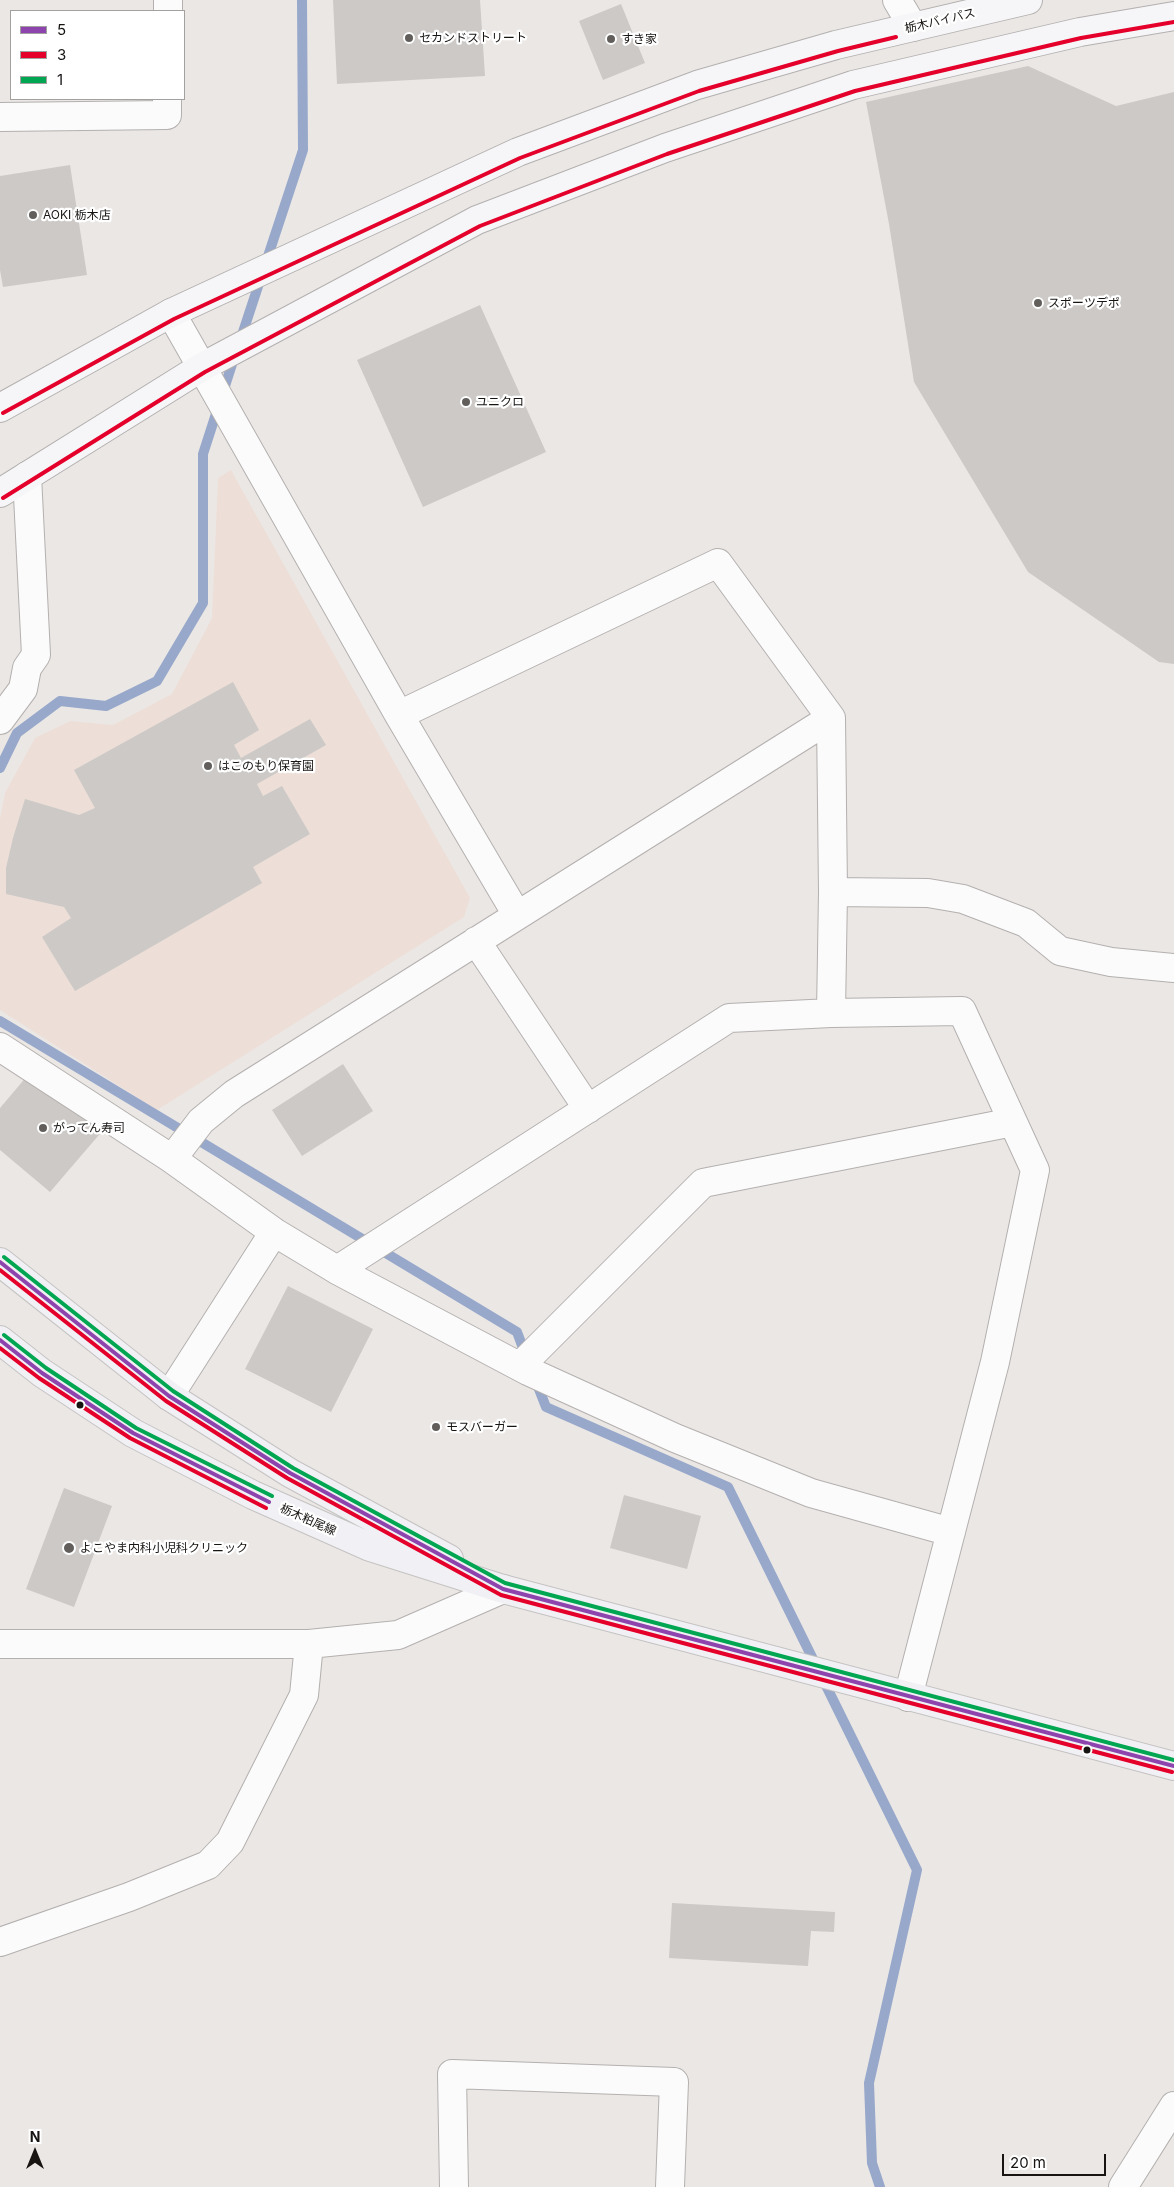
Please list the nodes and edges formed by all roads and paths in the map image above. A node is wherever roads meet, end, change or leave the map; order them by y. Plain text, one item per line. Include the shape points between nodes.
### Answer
1 (896, 0) edge
2 (1028, 0) edge
3 (1174, 16) edge
4 (914, 27) junction
5 (167, 100) edge
6 (0, 118) edge
7 (171, 313) junction
8 (202, 367) junction
9 (0, 408) edge
10 (26, 476) junction
11 (0, 493) edge
12 (399, 715) junction
13 (831, 718) junction
14 (0, 720) edge
15 (833, 892) junction
16 (518, 915) junction
17 (476, 941) junction
18 (1174, 968) edge
19 (831, 1013) junction
20 (0, 1047) edge
21 (588, 1109) junction
22 (1013, 1122) junction
23 (172, 1159) junction
24 (274, 1232) junction
25 (0, 1262) edge
26 (338, 1270) junction
27 (0, 1340) edge
28 (520, 1366) junction
29 (169, 1396) junction
30 (951, 1532) junction
31 (503, 1588) junction
32 (0, 1644) edge
33 (309, 1644) junction
34 (908, 1697) junction
35 (1174, 1766) edge
36 (0, 1942) edge
37 (1174, 2106) edge
38 (454, 2187) edge
39 (670, 2187) edge
40 (1123, 2187) edge

1 - 4 street
2 - 4 main road, 栃木バイパス
3 - 8 main road via 1080,32 853,85 665,148 477,220
4 - 7 main road, 栃木バイパス via 836,44 698,85 518,152
5 - 6 street via 167,115
7 - 8 street
7 - 9 main road, 栃木バイパス
8 - 10 main road
8 - 12 street
10 - 11 main road
10 - 14 street via 36,655 27,668 23,689
12 - 13 street via 718,563
12 - 16 street
13 - 15 street
13 - 16 street
15 - 18 street via 928,893 962,899 1026,923 1060,951 1111,962
15 - 19 street
16 - 17 street
17 - 21 street
17 - 23 street via 234,1094 201,1121
19 - 21 street via 729,1018
19 - 22 street via 962,1011
20 - 23 street
21 - 26 street
22 - 28 street via 703,1183
22 - 30 street via 1034,1170 995,1362
23 - 24 street
24 - 26 street
24 - 29 street
25 - 29 main road, 栃木粕尾線
26 - 28 street
27 - 31 main road, 栃木粕尾線 via 42,1373 133,1433 253,1495 370,1548
28 - 30 street via 674,1438 811,1492
29 - 31 main road, 栃木粕尾線 via 290,1474
30 - 34 street
31 - 33 street via 398,1635
31 - 34 main road, 栃木粕尾線
32 - 33 street
33 - 36 street via 304,1695 230,1842 208,1865 129,1897
34 - 35 main road, 栃木粕尾線
37 - 40 street
38 - 39 street via 452,2074 674,2082

